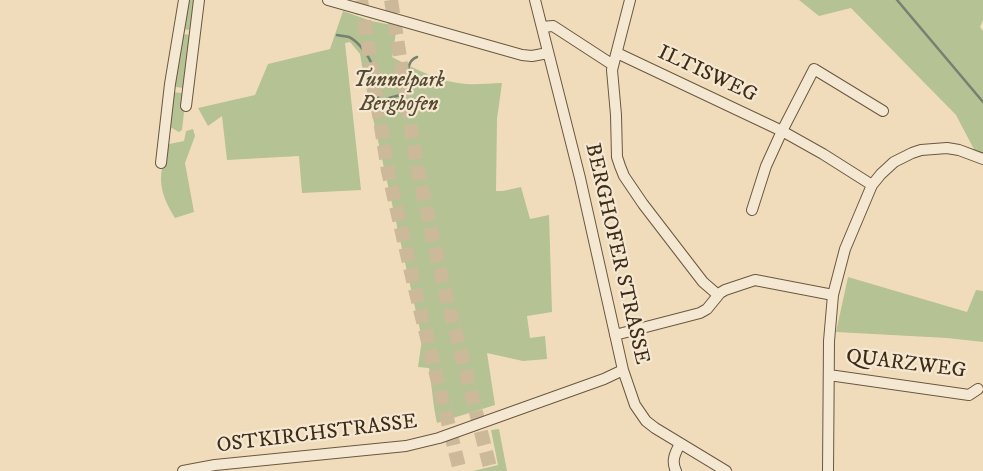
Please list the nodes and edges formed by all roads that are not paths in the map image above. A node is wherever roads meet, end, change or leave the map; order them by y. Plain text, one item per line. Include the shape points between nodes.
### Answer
1 (184, 0) edge
2 (200, 0) edge
3 (328, 0) edge
4 (535, 0) edge
5 (630, 0) edge
6 (542, 27) junction
7 (179, 30) junction
8 (195, 32) junction
9 (548, 53) junction
10 (617, 53) junction
11 (613, 65) junction
12 (170, 84) junction
13 (188, 88) junction
14 (186, 106) dead end
15 (883, 111) dead end
16 (782, 131) junction
17 (983, 159) edge
18 (161, 163) dead end
19 (872, 185) junction
20 (752, 210) dead end
21 (718, 295) junction
22 (833, 295) junction
23 (615, 335) junction
24 (623, 370) junction
25 (829, 375) junction
26 (978, 389) dead end
27 (680, 444) junction
28 (183, 471) edge
29 (676, 471) edge
30 (726, 471) edge
31 (828, 471) edge

1 - 7 street
2 - 8 street
3 - 9 street via 522,55
4 - 6 street, BERGHOFER STRASSE
5 - 10 street
6 - 9 street, BERGHOFER STRASSE
6 - 11 street via 553,26
7 - 8 street
7 - 12 street
8 - 13 street
9 - 23 street, BERGHOFER STRASSE
10 - 11 street
10 - 16 street, ILTISWEG
11 - 21 street via 617,157 624,176 703,282
12 - 13 street via 175,90
12 - 18 street
13 - 14 street
15 - 16 street via 814,68
16 - 19 street, ILTISWEG
16 - 20 street via 766,166
17 - 19 street via 953,149 921,150 894,162
19 - 22 street via 845,249
21 - 22 street via 756,280
21 - 23 street via 707,309 695,315
22 - 25 street
23 - 24 street, BERGHOFER STRASSE
24 - 27 street, BERGHOFER STRASSE via 642,416
24 - 28 street, OSTKIRCHSTRASSE via 454,433 406,446
25 - 26 street, QUARZWEG via 969,395
25 - 31 street
27 - 29 street via 673,458
27 - 30 street, BERGHOFER STRASSE

